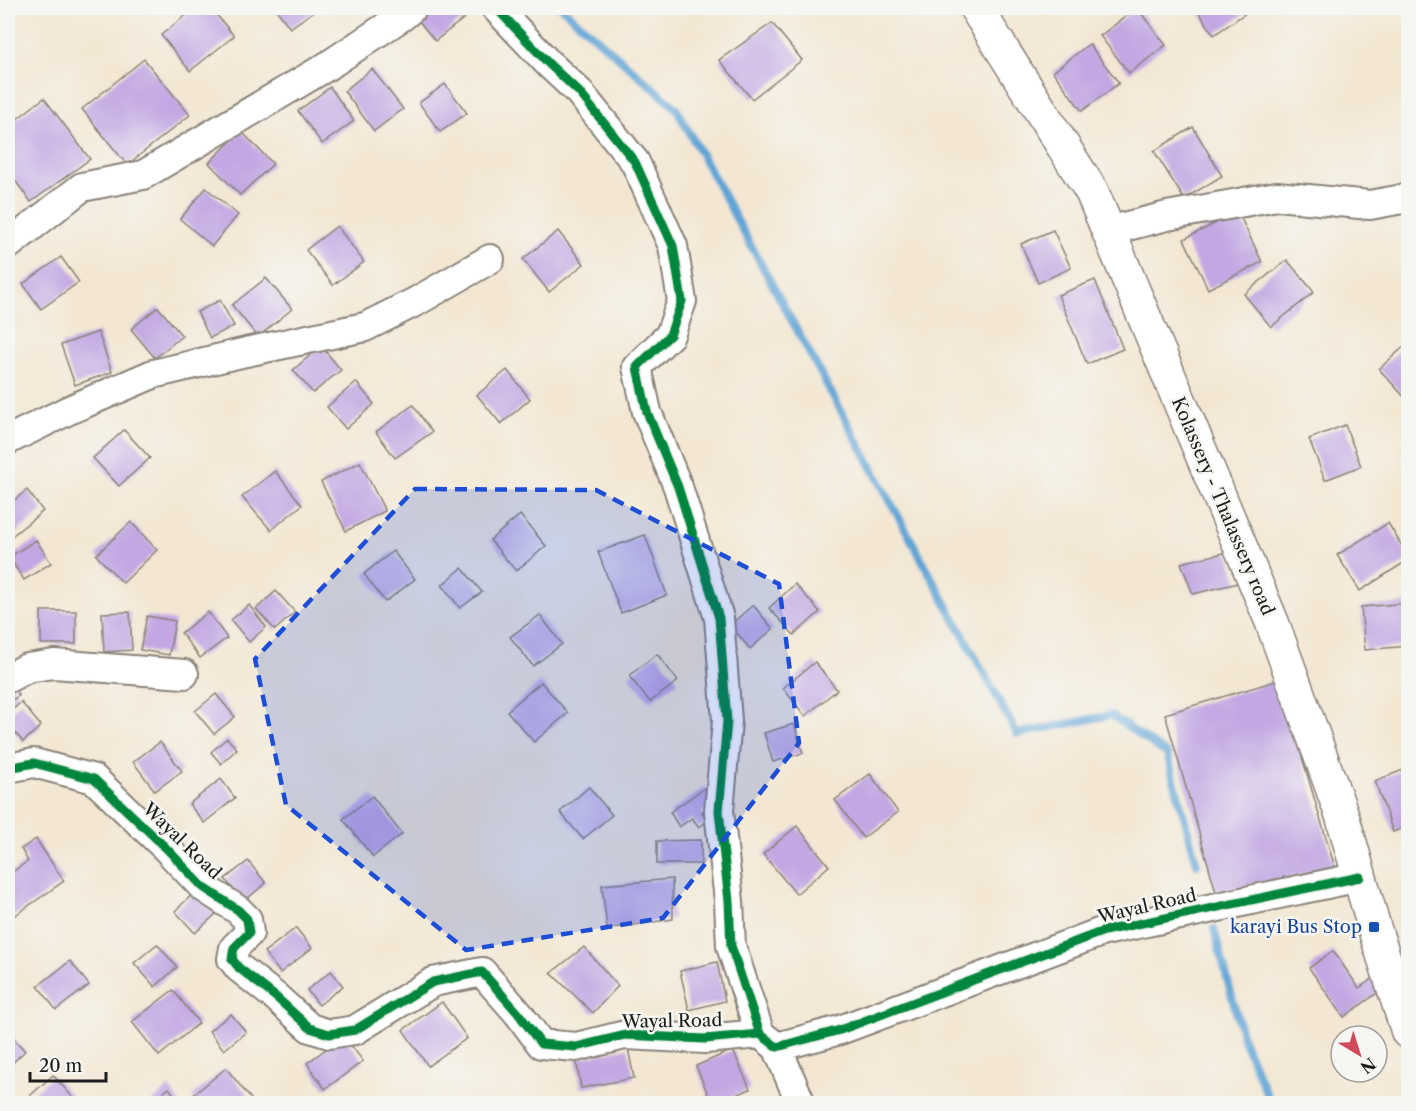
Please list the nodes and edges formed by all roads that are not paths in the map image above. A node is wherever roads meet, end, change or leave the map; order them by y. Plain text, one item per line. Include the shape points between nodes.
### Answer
1 (412, 8) edge
2 (496, 8) edge
3 (976, 8) edge
4 (1408, 198) edge
5 (1108, 231) junction
6 (8, 245) edge
7 (490, 259) dead end
8 (8, 440) edge
9 (184, 674) dead end
10 (8, 678) edge
11 (8, 768) edge
12 (1360, 877) junction
13 (1408, 1032) edge
14 (768, 1040) junction
15 (801, 1104) edge

1 - 6 street via 326,67 143,175 81,187
2 - 14 street via 579,92 635,162 673,246 682,301 670,335 637,367 647,412 678,488 719,618 727,721 719,811 731,946
3 - 5 main road, Kolassery - Thalassery road via 1092,192
4 - 5 street via 1370,205 1277,196
5 - 12 main road, Kolassery - Thalassery road via 1272,622 1342,815
7 - 8 street via 365,327 153,374
9 - 10 street via 54,664 27,668
11 - 14 street, Wayal Road via 34,763 94,779 203,887 247,919 249,933 234,948 232,959 309,1028 329,1034 355,1030 434,982 482,972 542,1044 576,1047 625,1035
12 - 13 main road, Kolassery - Thalassery road
12 - 14 street, Wayal Road via 1104,931 840,1030
14 - 15 street

